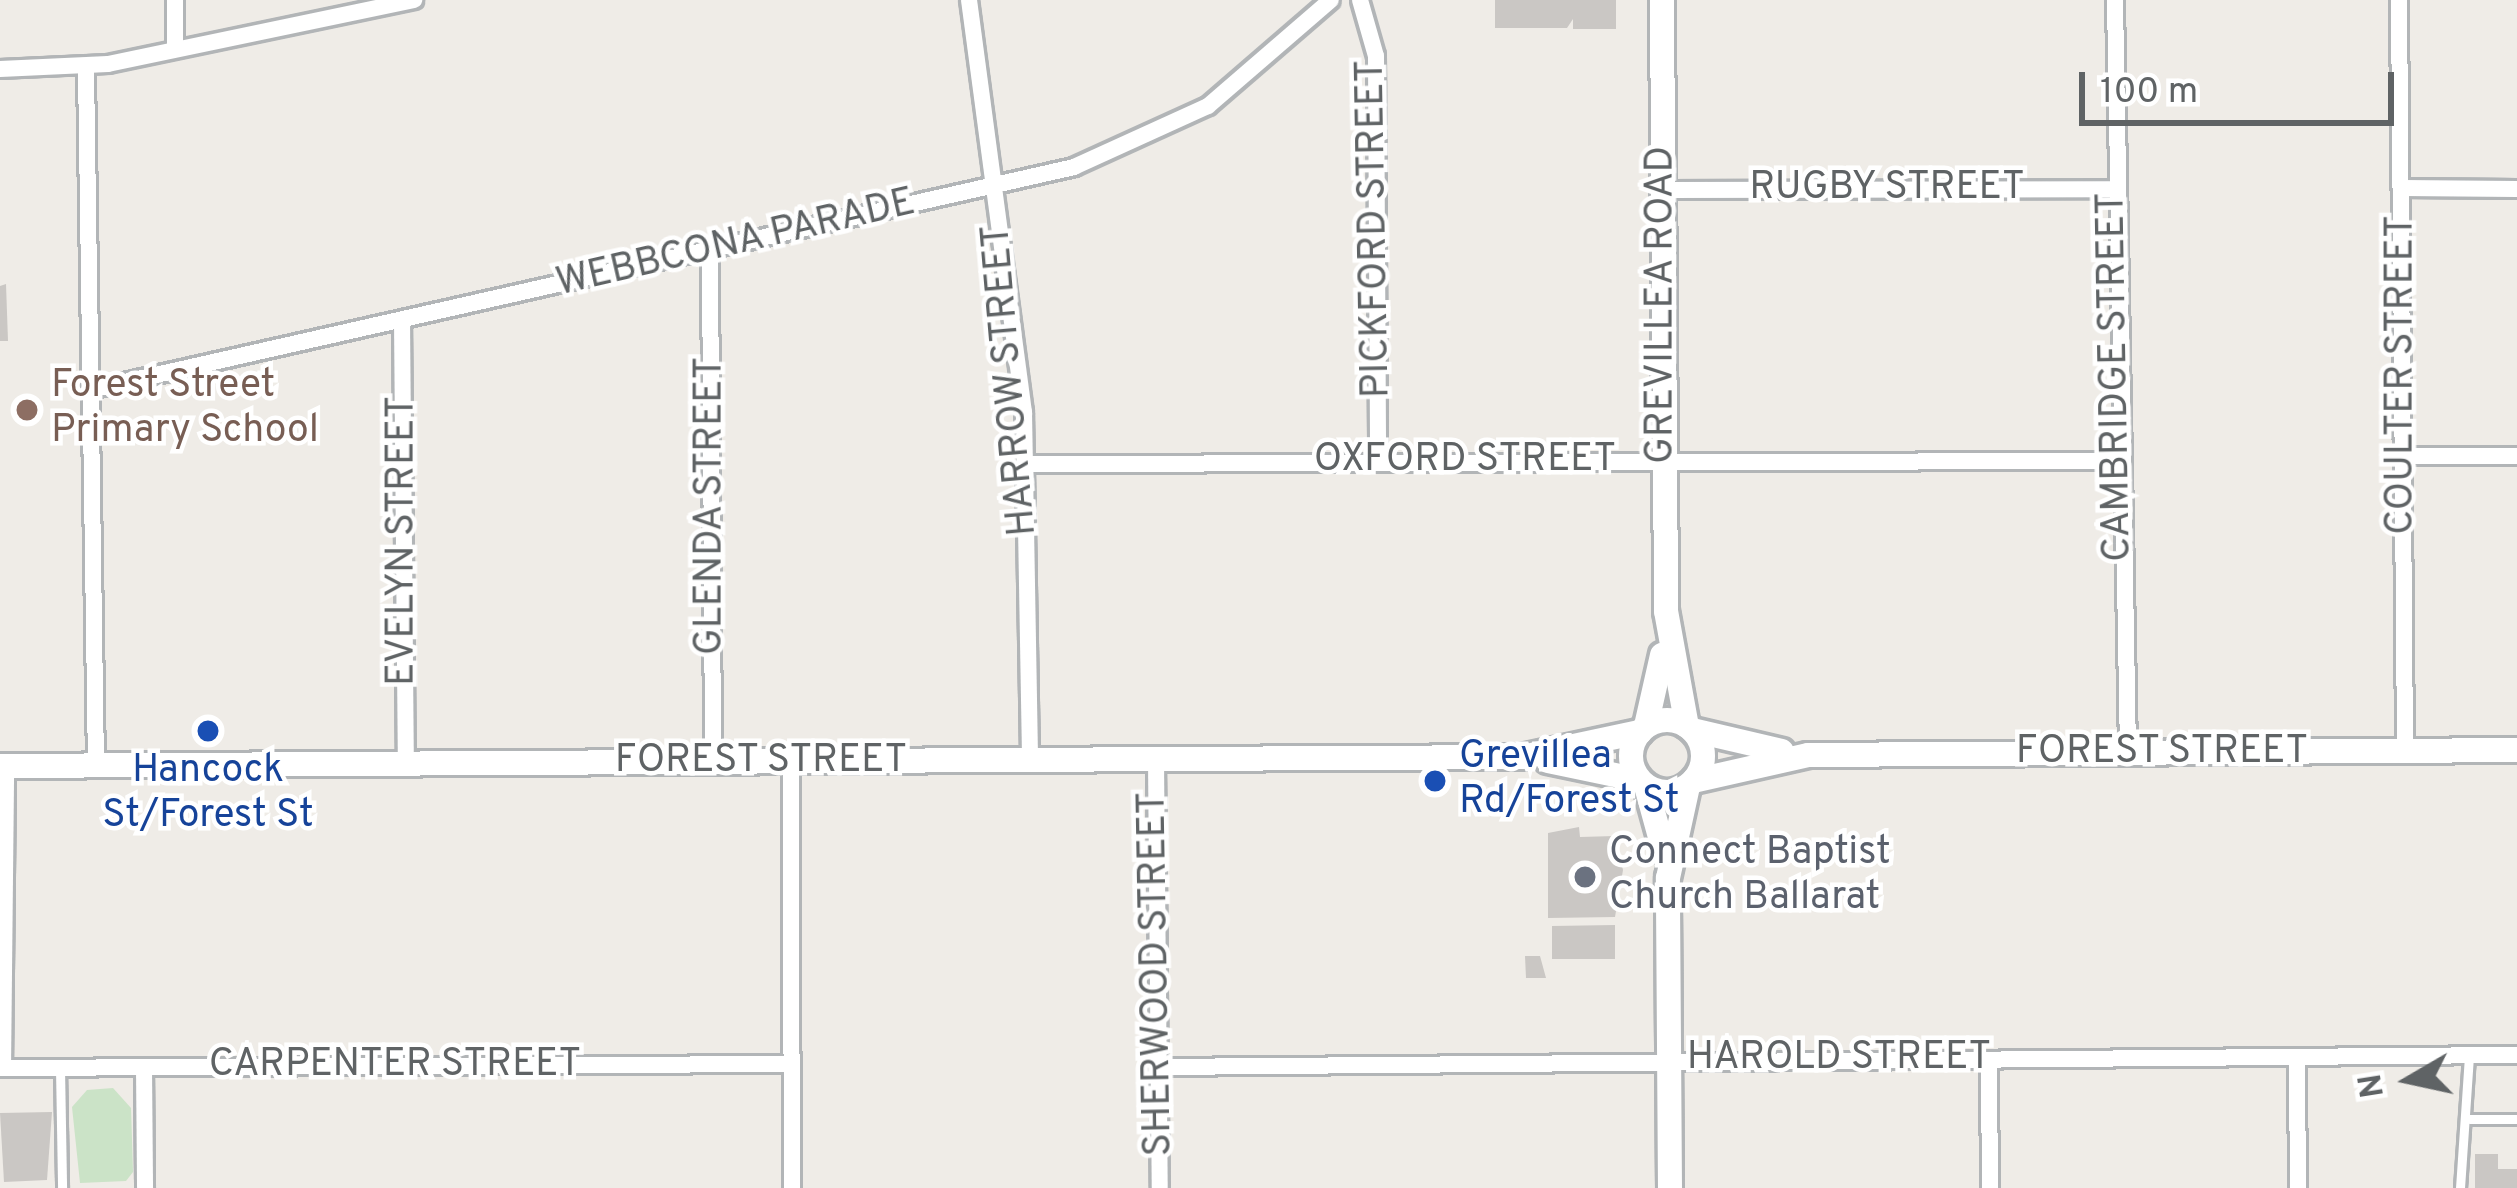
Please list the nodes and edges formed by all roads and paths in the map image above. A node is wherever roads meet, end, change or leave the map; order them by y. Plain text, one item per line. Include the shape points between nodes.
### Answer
1 (175, 0) edge
2 (414, 0) edge
3 (969, 0) edge
4 (1331, 0) edge
5 (1360, 0) edge
6 (1662, 0) edge
7 (2115, 0) edge
8 (2399, 0) edge
9 (175, 48) junction
10 (86, 68) junction
11 (0, 69) edge
12 (995, 186) junction
13 (2402, 188) junction
14 (2112, 189) junction
15 (2517, 189) edge
16 (1663, 190) junction
17 (710, 250) junction
18 (402, 320) junction
19 (94, 389) junction
20 (2404, 456) junction
21 (2517, 456) edge
22 (1664, 460) junction
23 (1378, 461) junction
24 (2119, 461) junction
25 (1027, 464) junction
26 (1666, 611) junction
27 (1690, 728) junction
28 (1643, 729) junction
29 (2517, 750) edge
30 (2405, 751) junction
31 (2128, 753) junction
32 (1808, 755) junction
33 (1522, 757) junction
34 (1156, 760) junction
35 (791, 761) junction
36 (1030, 761) junction
37 (713, 762) junction
38 (406, 763) junction
39 (97, 764) junction
40 (3, 766) edge
41 (1642, 783) junction
42 (1691, 783) junction
43 (1668, 878) junction
44 (2469, 1055) junction
45 (2517, 1055) edge
46 (1668, 1058) junction
47 (2297, 1058) junction
48 (1989, 1060) junction
49 (790, 1064) junction
50 (1160, 1067) junction
51 (2, 1068) edge
52 (60, 1068) junction
53 (144, 1068) junction
54 (2470, 1119) junction
55 (2517, 1119) edge
56 (62, 1188) edge
57 (145, 1188) edge
58 (791, 1188) edge
59 (1160, 1188) edge
60 (1670, 1188) edge
61 (1990, 1188) edge
62 (2298, 1188) edge
63 (2460, 1188) edge

1 - 9 street
2 - 9 street
3 - 12 street, HARROW STREET
4 - 12 street, WEBBCONA PARADE via 1270,60 1181,123
5 - 23 street, PICKFORD STREET via 1376,56
6 - 16 street, GREVILLEA ROAD
7 - 14 street, CAMBRIDGE STREET
8 - 13 street, COULTER STREET
9 - 10 street
10 - 11 street
10 - 19 street
12 - 17 street, WEBBCONA PARADE
12 - 25 street, HARROW STREET
13 - 15 street
13 - 20 street, COULTER STREET
14 - 16 street, RUGBY STREET
14 - 24 street, CAMBRIDGE STREET
16 - 22 street, GREVILLEA ROAD
17 - 18 street, WEBBCONA PARADE
17 - 37 street, GLENDA STREET
18 - 19 street, WEBBCONA PARADE
18 - 38 street, EVELYN STREET
19 - 39 street
20 - 21 street
20 - 30 street, COULTER STREET
22 - 23 street, OXFORD STREET
22 - 24 street, OXFORD STREET
22 - 26 street, GREVILLEA ROAD
23 - 25 street, OXFORD STREET
24 - 31 street, CAMBRIDGE STREET
25 - 36 street, HARROW STREET
26 - 27 street, GREVILLEA ROAD
26 - 28 street, GREVILLEA ROAD
27 - 28 street
27 - 32 street, FOREST STREET
27 - 42 street, GREVILLEA ROAD via 1703,755
28 - 33 street
28 - 41 street, GREVILLEA ROAD via 1631,753
29 - 30 street, FOREST STREET
30 - 31 street, FOREST STREET
31 - 32 street, FOREST STREET
32 - 42 street, FOREST STREET
33 - 34 street, FOREST STREET
33 - 41 street
34 - 36 street, FOREST STREET
34 - 50 street, SHERWOOD STREET
35 - 36 street, FOREST STREET
35 - 37 street, FOREST STREET
35 - 49 street
37 - 38 street, FOREST STREET
38 - 39 street, FOREST STREET
39 - 40 street, FOREST STREET
40 - 51 street
41 - 42 street
41 - 43 street, GREVILLEA ROAD
42 - 43 street, GREVILLEA ROAD
43 - 46 street, GREVILLEA ROAD
44 - 45 street, HAROLD STREET
44 - 47 street, HAROLD STREET
44 - 54 lane
46 - 48 street, HAROLD STREET
46 - 50 street, HAROLD STREET
46 - 60 street, GREVILLEA ROAD
47 - 48 street, HAROLD STREET
47 - 62 street
48 - 61 street
49 - 53 street, CARPENTER STREET
49 - 58 street
50 - 59 street, SHERWOOD STREET
51 - 52 street, CARPENTER STREET
52 - 53 street, CARPENTER STREET
52 - 56 lane
53 - 57 street
54 - 55 lane
54 - 63 lane

